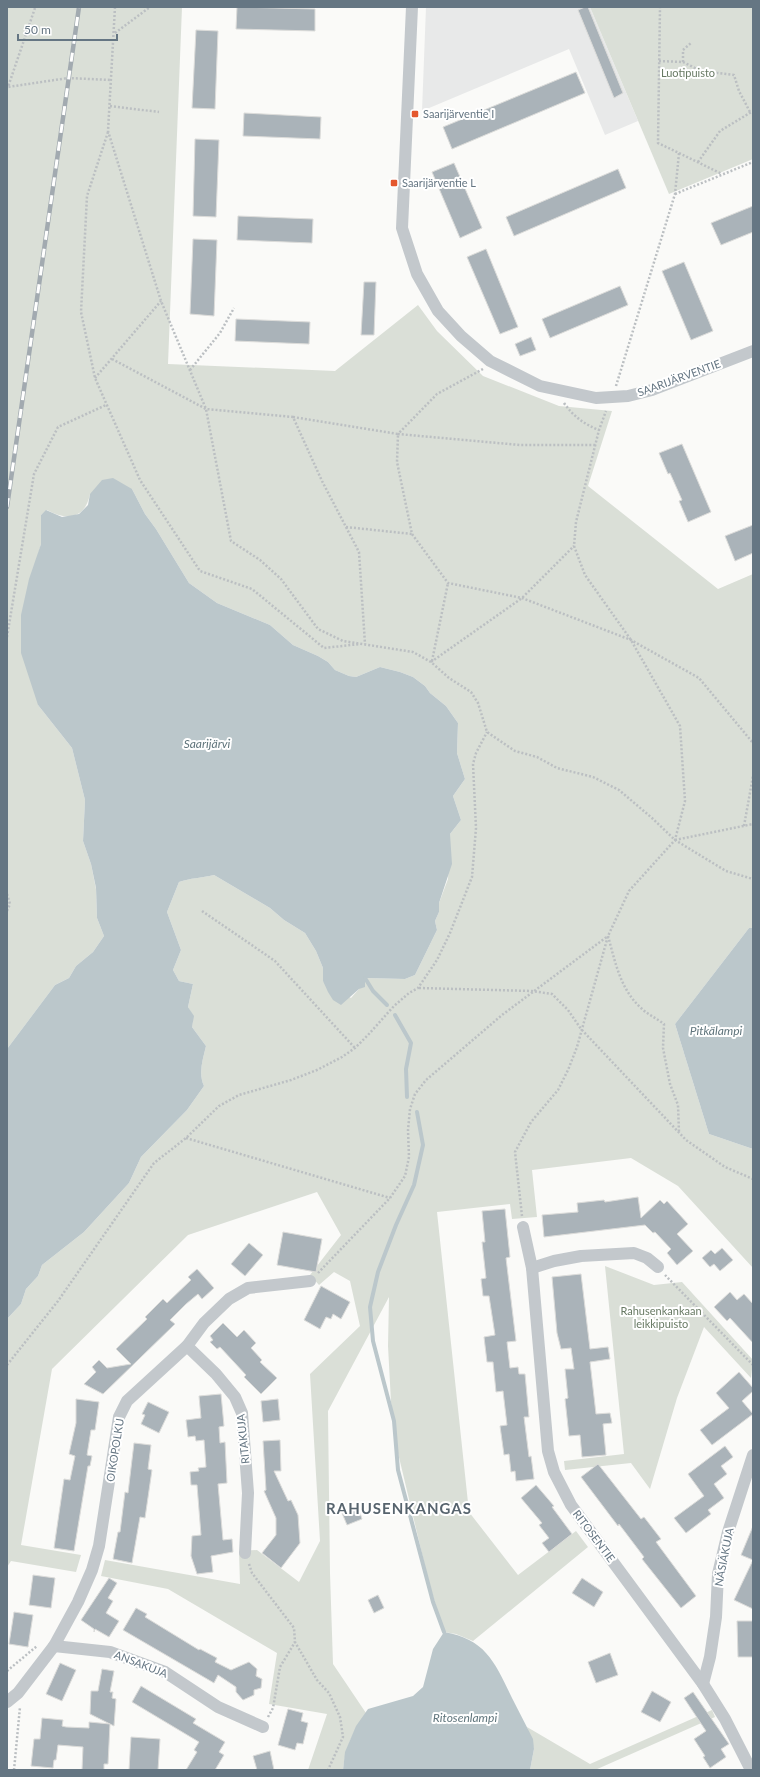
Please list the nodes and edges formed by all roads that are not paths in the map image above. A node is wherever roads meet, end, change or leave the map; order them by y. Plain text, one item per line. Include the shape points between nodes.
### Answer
1 (412, 7) edge
2 (753, 351) edge
3 (524, 1227) road end
4 (658, 1267) road end
5 (532, 1268) junction
6 (310, 1281) road end
7 (187, 1346) junction
8 (753, 1455) edge
9 (245, 1553) road end
10 (54, 1646) junction
11 (703, 1684) junction
12 (7, 1702) edge
13 (263, 1726) road end
14 (751, 1770) edge

1 - 2 street, SAARIJÄRVENTIE via 402,228 417,274 438,311 461,336 490,360 540,386 596,398 628,396 652,390
3 - 5 street, RITOSENTIE
4 - 5 street via 647,1258 634,1253 581,1256
5 - 11 street, RITOSENTIE via 548,1451 554,1472 571,1505
6 - 7 street, OIKOPOLKU via 248,1288 229,1299 204,1323
7 - 9 street, RITAKUJA via 216,1374 234,1397 242,1413 248,1493
7 - 10 street, OIKOPOLKU via 127,1401 119,1417 99,1546 78,1602
8 - 11 street, NÄSIÄKUJA via 728,1532 718,1574 716,1617
10 - 12 street, OIKOPOLKU via 18,1693
10 - 13 street, ANSAKUJA via 110,1652 165,1672 218,1707
11 - 14 street, RITOSENTIE via 725,1719

